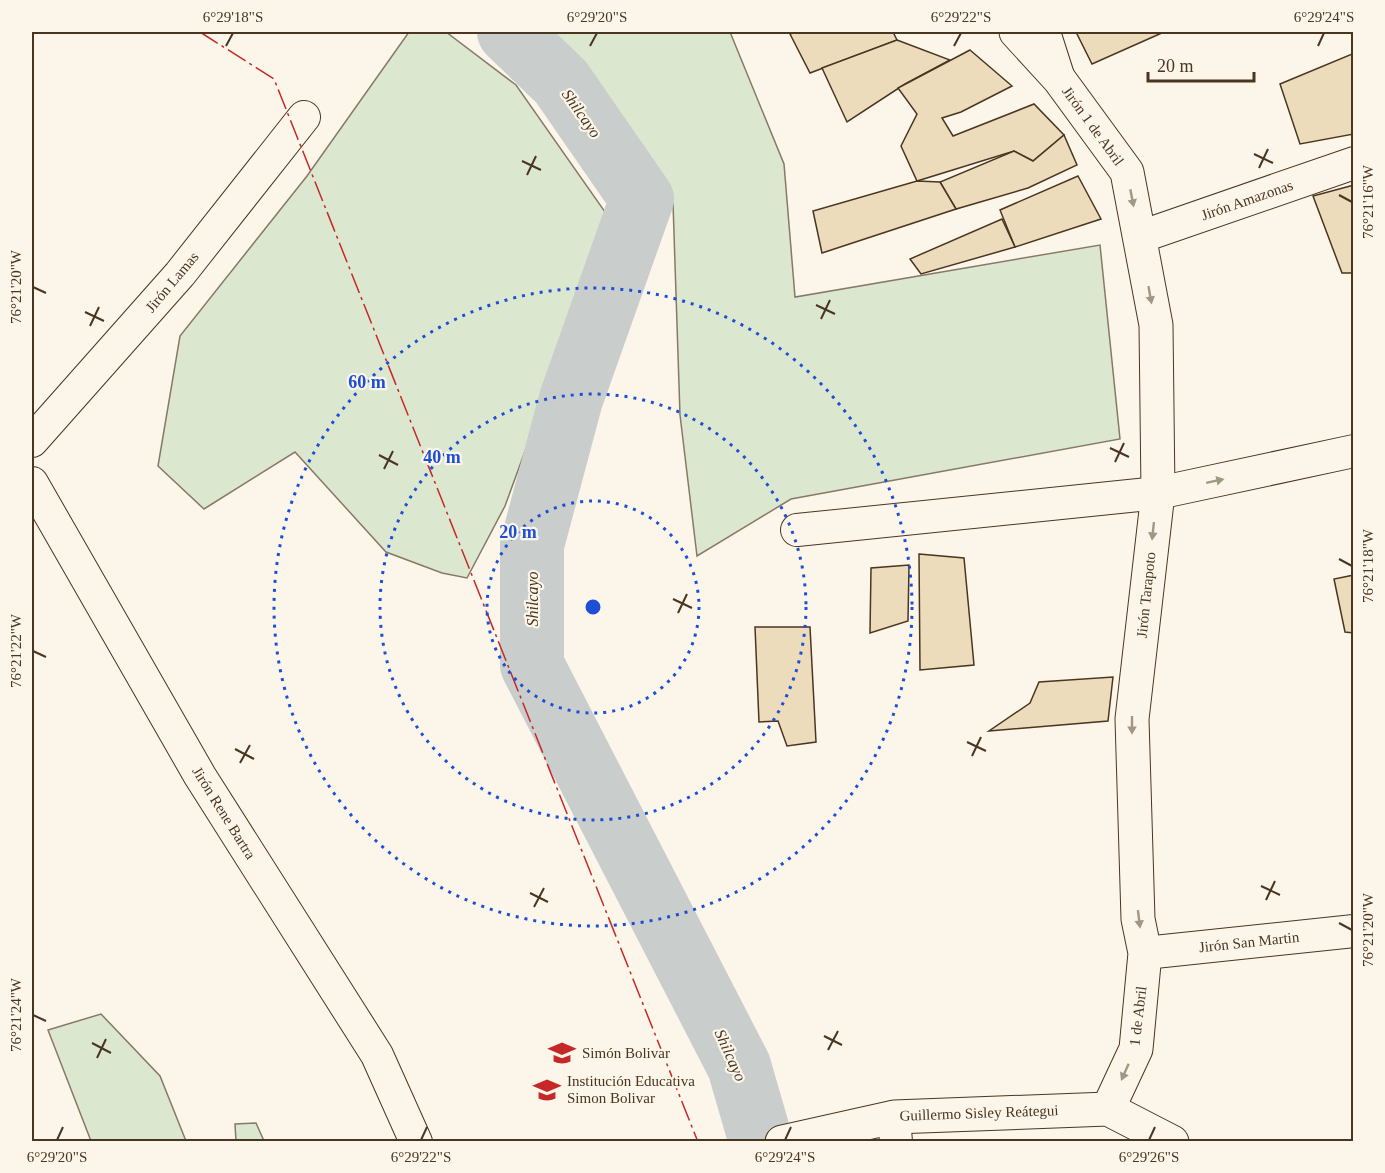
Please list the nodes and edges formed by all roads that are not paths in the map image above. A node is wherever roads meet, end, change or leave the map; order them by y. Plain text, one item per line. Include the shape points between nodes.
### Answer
1 (1016, 32) edge
2 (1044, 32) edge
3 (1059, 79) junction
4 (304, 117) dead end
5 (1353, 163) edge
6 (1140, 237) junction
7 (32, 441) edge
8 (1353, 451) edge
9 (32, 483) edge
10 (1158, 493) junction
11 (797, 530) dead end
12 (1353, 931) edge
13 (1145, 953) junction
14 (1108, 1109) junction
15 (895, 1129) edge
16 (416, 1142) edge
17 (782, 1142) edge
18 (1172, 1142) edge

1 - 3 street, Jirón 1 de Abril
2 - 3 street
3 -> 6 street, Jirón 1 de Abril via 1127,172
4 - 7 street, Jirón Lamas via 180,274
5 - 6 street, Jirón Amazonas
6 -> 10 street, Jirón Tarapoto via 1156,325
10 -> 8 street
9 - 16 street, Jirón Rene Bartra via 200,776 377,1055
10 - 11 street
10 -> 13 street, Jirón Tarapoto via 1132,719 1138,919
12 - 13 street, Jirón San Martin
13 -> 14 street, 1 de Abril via 1136,1049
14 - 15 street, Guillermo Sisley Reátegui
14 - 18 street, Guillermo Sisley Reátegui
15 - 17 street, Guillermo Sisley Reátegui via 827,1132

